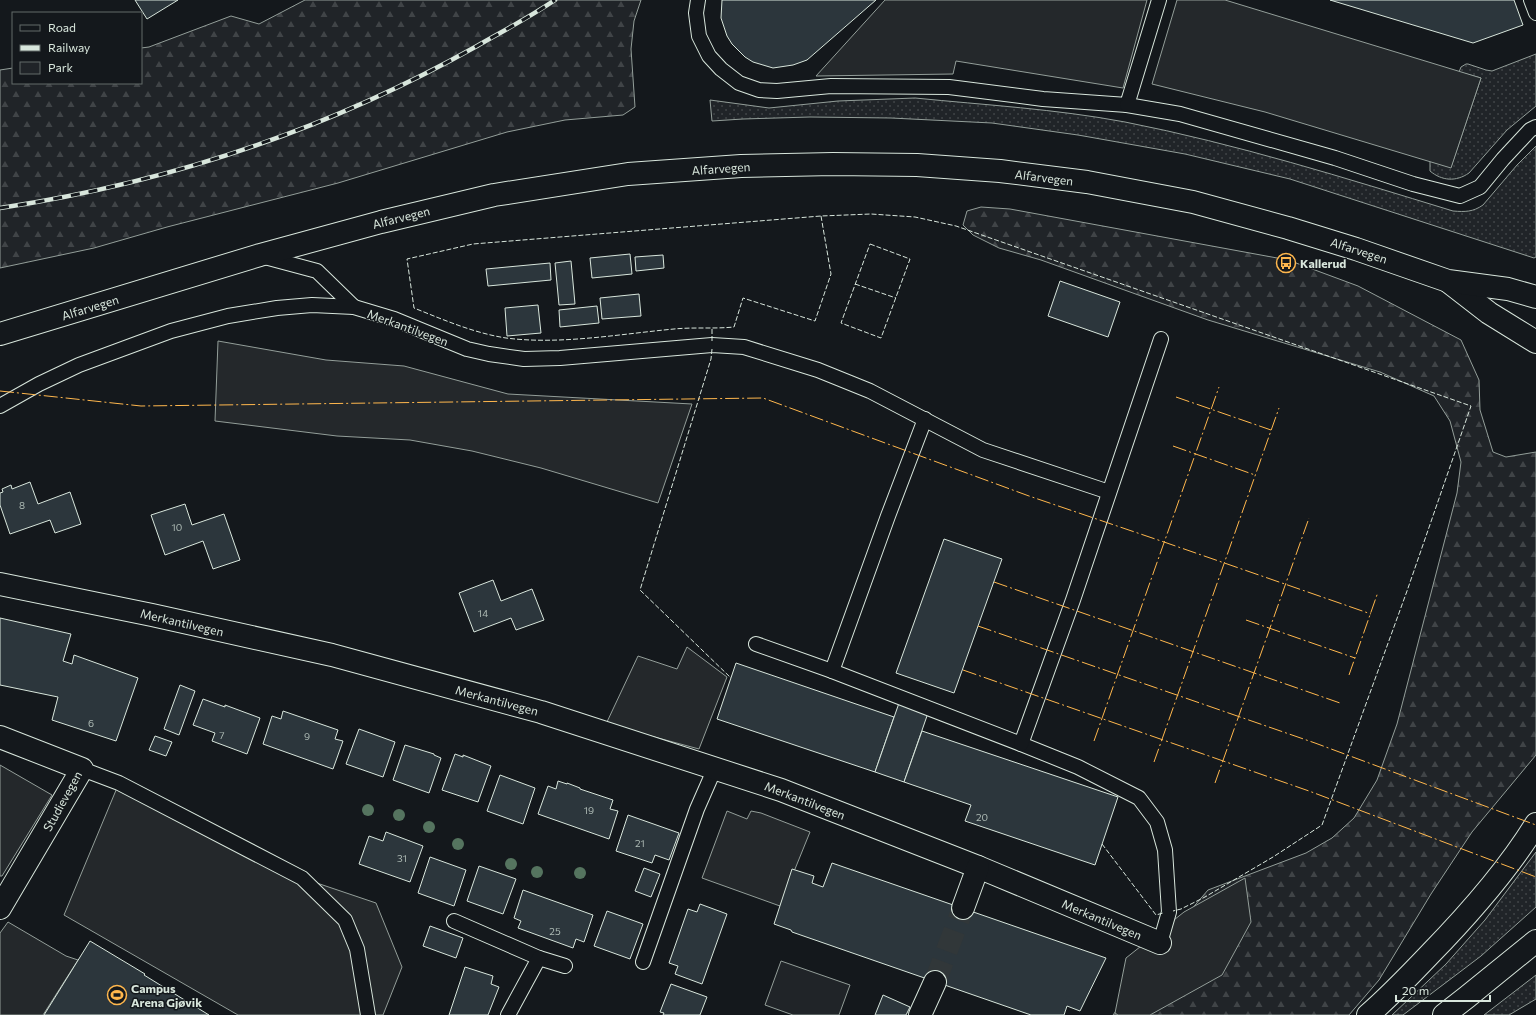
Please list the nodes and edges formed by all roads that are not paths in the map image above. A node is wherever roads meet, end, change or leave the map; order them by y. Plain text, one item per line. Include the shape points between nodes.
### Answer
1 (698, 0) edge
2 (1159, 0) edge
3 (1531, 0) edge
4 (1536, 13) edge
5 (1127, 105) junction
6 (1536, 127) edge
7 (260, 255) junction
8 (1448, 281) junction
9 (1536, 298) edge
10 (354, 307) junction
11 (0, 334) edge
12 (1161, 339) dead end
13 (1536, 342) edge
14 (0, 406) edge
15 (925, 419) junction
16 (1109, 492) junction
17 (0, 584) edge
18 (756, 644) dead end
19 (832, 671) junction
20 (0, 737) edge
21 (1021, 744) junction
22 (715, 768) junction
23 (82, 769) junction
24 (1536, 824) edge
25 (978, 867) junction
26 (0, 908) edge
27 (963, 908) tunnel mouth
28 (454, 921) dead end
29 (1536, 940) edge
30 (1160, 944) joint
31 (539, 958) junction
32 (643, 962) dead end
33 (565, 966) dead end
34 (934, 982) tunnel mouth
35 (368, 1015) edge
36 (508, 1015) edge
37 (920, 1015) edge
38 (1368, 1015) edge
39 (1444, 1015) edge

1 - 5 lane via 696,13 700,36 709,56 739,83 759,90 831,86 949,88 1043,99
2 - 5 lane
3 - 4 lane
5 - 6 lane via 1180,114 1460,196 1480,187 1530,130
7 - 8 main road, Alfarvegen via 494,195 628,174 741,166 917,165 1000,171 1087,182 1193,202 1349,246
7 - 10 lane via 317,271
7 - 11 main road, Alfarvegen
8 - 9 main road, Alfarvegen via 1508,289
8 - 13 main road, Alfarvegen via 1489,313
10 - 14 lane, Merkantilvegen via 312,305 277,308 228,316 171,331 79,366 39,384
10 - 15 lane, Merkantilvegen via 394,319 467,349 524,359 712,345 744,347 818,370 870,391
12 - 16 lane
15 - 16 lane, Merkantilvegen via 983,450
15 - 19 lane
16 - 21 lane
17 - 22 main road, Merkantilvegen via 332,655 541,712
18 - 19 lane
19 - 21 lane
20 - 23 main road, Studievegen
21 - 30 lane via 1078,767 1139,798 1157,822 1165,850 1169,912
22 - 25 main road, Merkantilvegen via 781,790
22 - 32 lane via 697,809
23 - 26 main road, Studievegen
23 - 35 lane via 119,783 302,878 346,920 357,948
24 - 38 main road via 1462,920 1388,998
25 - 27 main road
25 - 30 main road, Merkantilvegen
28 - 31 lane
29 - 39 main road
31 - 33 lane
31 - 36 lane
34 - 37 main road

